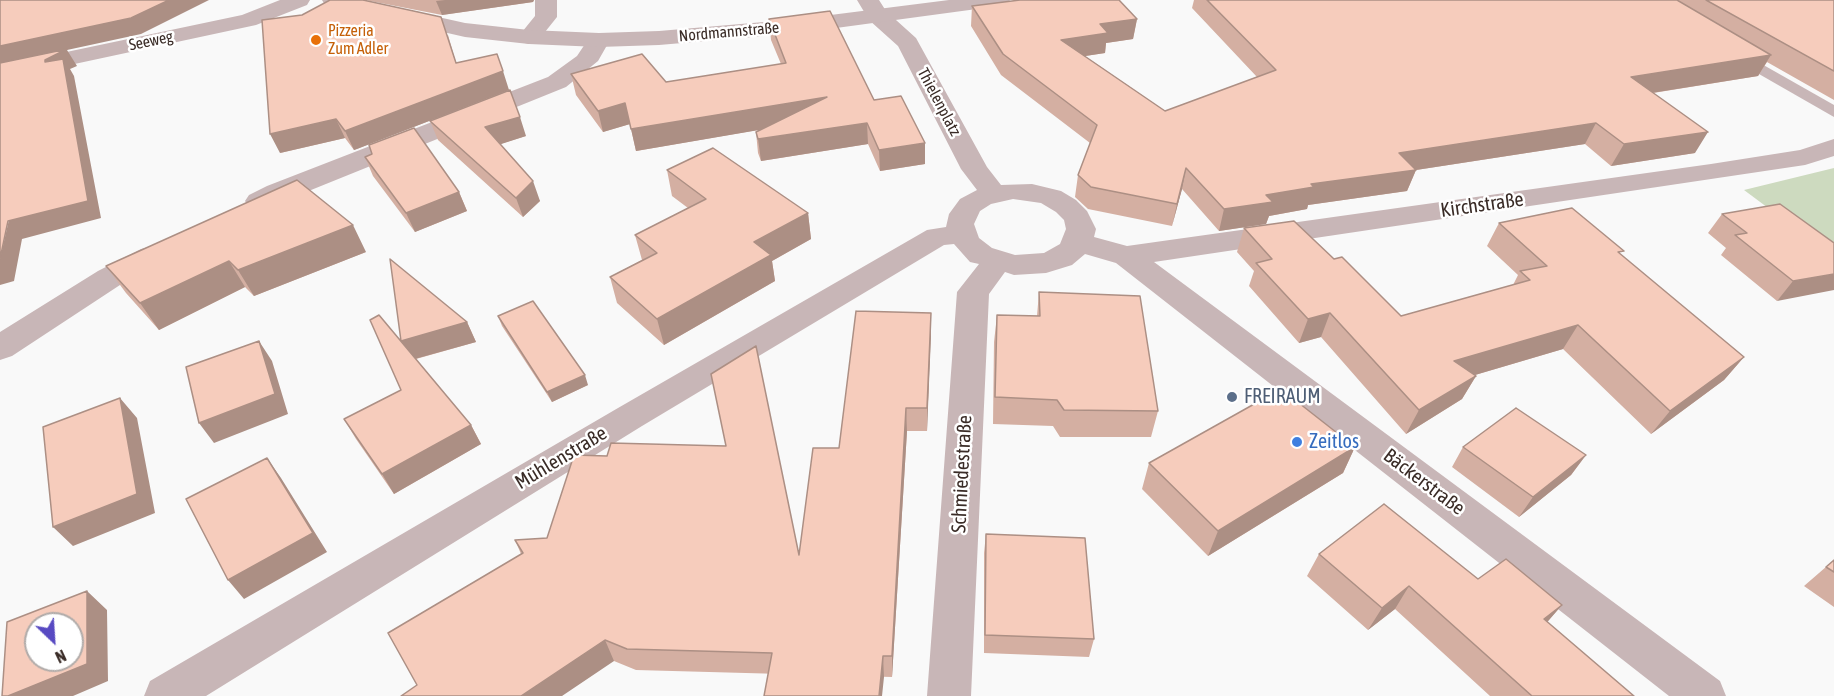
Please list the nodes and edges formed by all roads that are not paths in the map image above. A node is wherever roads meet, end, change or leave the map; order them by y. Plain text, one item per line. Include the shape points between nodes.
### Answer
1 (299, 0) edge
2 (333, 0) edge
3 (546, 0) edge
4 (999, 0) edge
5 (873, 8) edge
6 (529, 37) junction
7 (599, 40) junction
8 (1725, 47) edge
9 (0, 73) edge
10 (1834, 112) edge
11 (1834, 147) edge
12 (994, 194) junction
13 (235, 213) edge
14 (962, 234) junction
15 (1078, 242) junction
16 (172, 246) edge
17 (1127, 256) junction
18 (997, 261) junction
19 (0, 348) edge
20 (166, 696) edge
21 (949, 696) edge
22 (1704, 696) edge

1 - 9 street, Seeweg via 248,20
2 - 6 street, Nordmannstraße via 465,30
3 - 6 street via 546,17
4 - 5 street, Nordmannstraße
5 - 7 street, Nordmannstraße via 799,26
5 - 12 street, Thielenplatz via 908,43 975,168
6 - 7 street, Nordmannstraße
7 - 13 street via 586,61 556,82 277,192
8 - 10 lane
11 - 17 street, Kirchstraße via 1805,158
12 - 14 street via 963,214
12 - 15 street via 1032,192 1051,197 1077,217 1081,229
14 - 18 street via 981,255
14 - 20 street, Mühlenstraße via 936,237
15 - 17 street, Bäckerstraße
15 - 18 street via 1061,258 1046,263 1030,266
16 - 19 street via 109,278
17 - 22 street, Bäckerstraße
18 - 21 street, Schmiedestraße via 972,292

